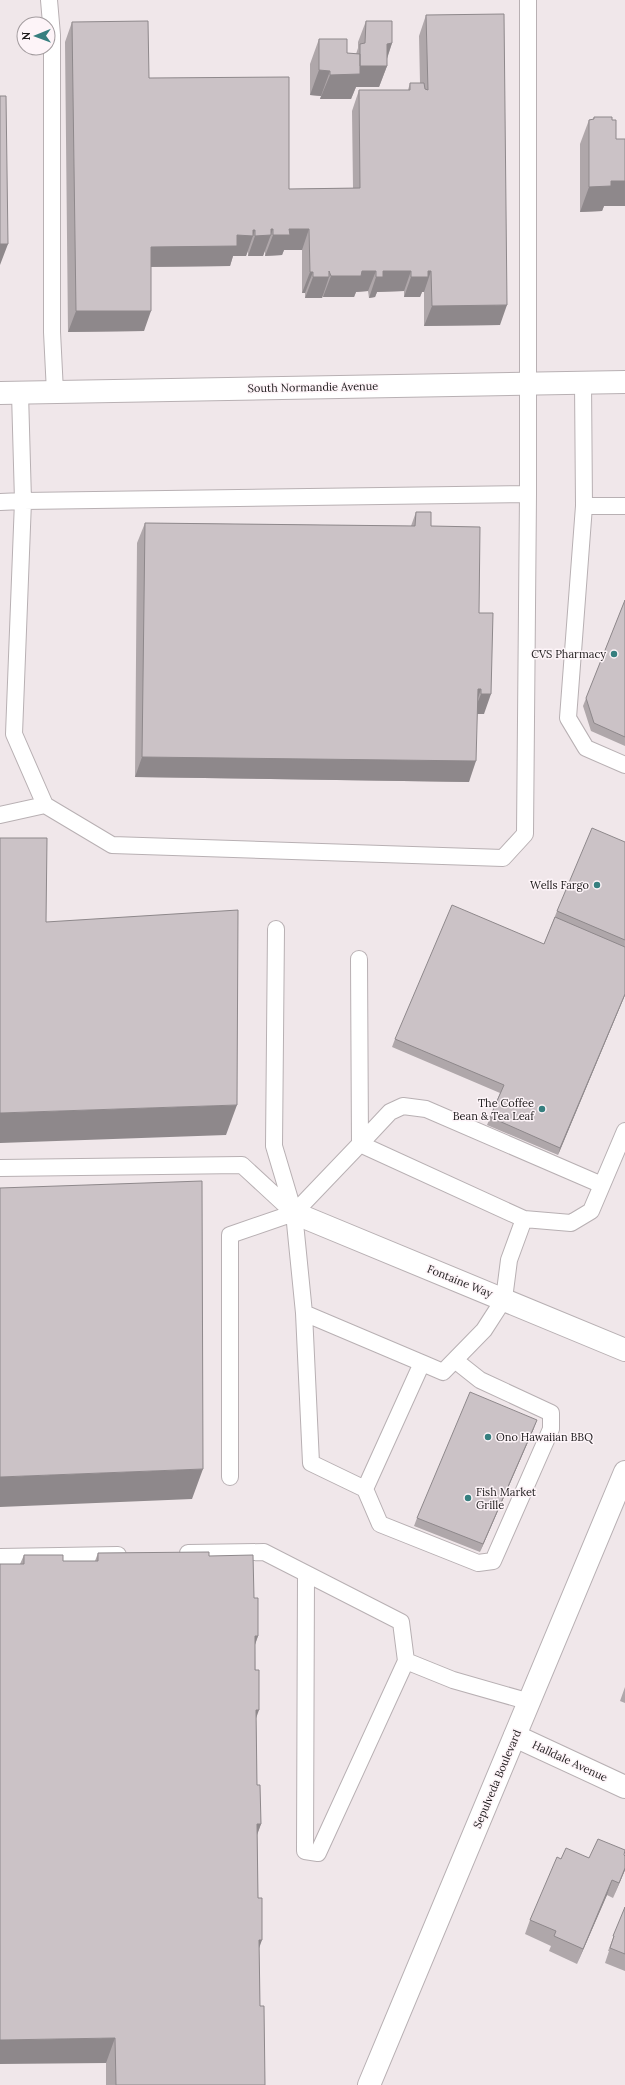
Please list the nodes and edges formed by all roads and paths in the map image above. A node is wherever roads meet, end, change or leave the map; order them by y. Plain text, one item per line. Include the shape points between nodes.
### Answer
1 (49, 0) edge
2 (528, 0) edge
3 (583, 382) junction
4 (625, 382) edge
5 (529, 383) junction
6 (55, 392) junction
7 (10, 393) edge
8 (528, 494) junction
9 (23, 501) junction
10 (0, 502) edge
11 (584, 506) junction
12 (625, 506) edge
13 (625, 765) edge
14 (45, 805) junction
15 (0, 815) edge
16 (276, 929) dead end
17 (359, 959) dead end
18 (625, 1131) edge
19 (360, 1144) junction
20 (0, 1168) edge
21 (602, 1186) junction
22 (294, 1213) junction
23 (524, 1219) junction
24 (504, 1299) junction
25 (304, 1313) junction
26 (625, 1350) edge
27 (456, 1361) junction
28 (422, 1363) junction
29 (625, 1472) edge
30 (230, 1478) dead end
31 (365, 1489) junction
32 (132, 1554) edge
33 (171, 1554) edge
34 (0, 1557) edge
35 (306, 1574) junction
36 (406, 1661) junction
37 (530, 1702) junction
38 (515, 1736) junction
39 (625, 1787) edge
40 (369, 2085) edge

1 - 6 lane via 52,35 52,332
2 - 5 lane
3 - 4 main road, South Normandie Avenue
3 - 5 main road, South Normandie Avenue
3 - 11 lane
5 - 6 main road, South Normandie Avenue
5 - 8 lane
6 - 7 main road, South Normandie Avenue
7 - 9 lane
8 - 9 lane
8 - 14 lane via 525,834 503,858 112,846
9 - 10 lane
9 - 14 lane via 14,734
11 - 12 lane
11 - 13 lane via 568,718 586,748
14 - 15 lane
16 - 22 lane via 274,1146
17 - 19 lane
18 - 21 lane
19 - 21 lane via 390,1112 403,1106 426,1109
19 - 22 lane
19 - 23 lane
20 - 22 lane via 242,1165
21 - 23 lane via 591,1211 571,1223
22 - 24 main road, Fontaine Way
22 - 25 lane
22 - 30 lane via 230,1235
23 - 24 lane via 509,1260
24 - 26 main road, Fontaine Way
24 - 27 lane via 484,1330
25 - 28 lane
25 - 31 lane via 311,1463
27 - 28 lane via 443,1372
27 - 31 lane via 480,1380 551,1413 551,1429 493,1561 478,1563 380,1524
28 - 31 lane
29 - 37 main road, Sepulveda Boulevard
32 - 34 lane
33 - 35 lane via 264,1552
35 - 36 lane via 401,1622
35 - 36 lane via 305,1851 318,1853
36 - 37 lane via 453,1680
37 - 38 main road, Sepulveda Boulevard
38 - 39 main road, Halldale Avenue
38 - 40 main road, Sepulveda Boulevard

